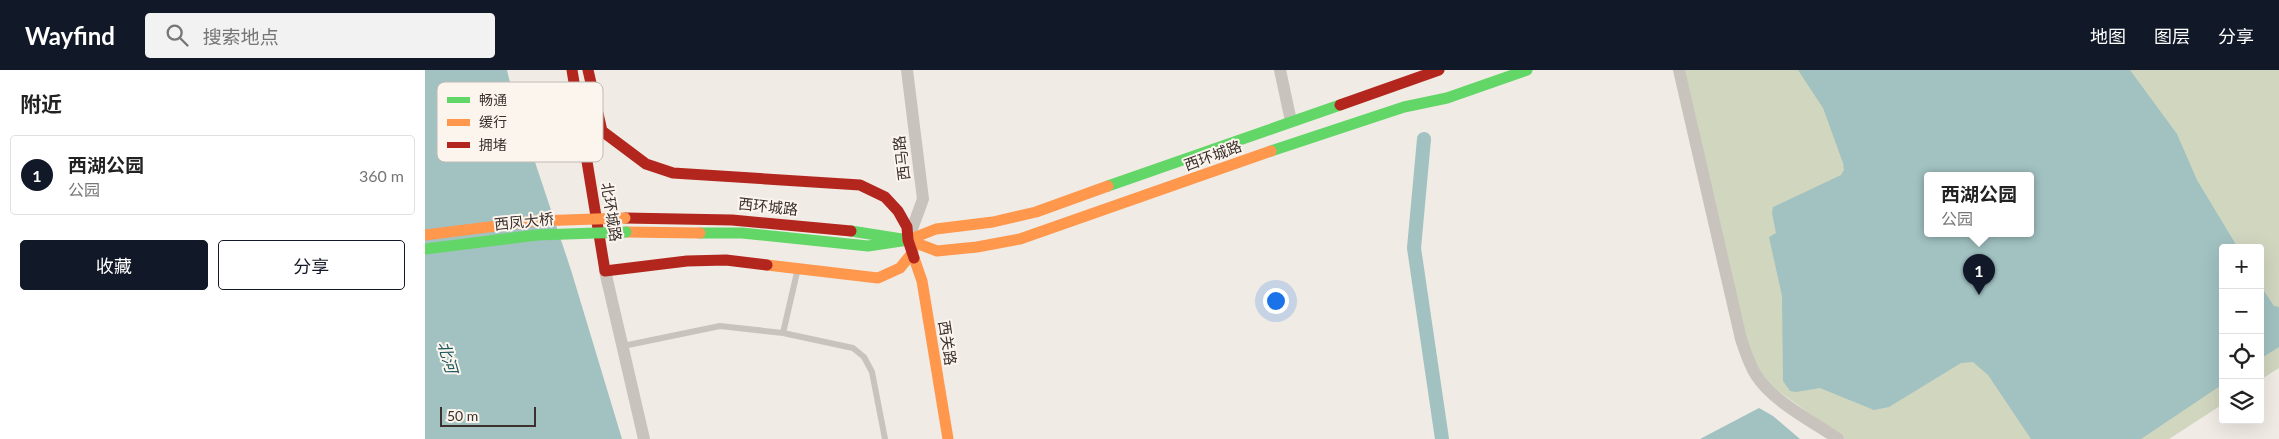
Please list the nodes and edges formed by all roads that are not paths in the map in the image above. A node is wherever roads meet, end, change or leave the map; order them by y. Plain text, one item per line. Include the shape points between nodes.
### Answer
1 (907, 70) edge
2 (1280, 70) edge
3 (1439, 70) edge
4 (1527, 70) edge
5 (1679, 70) edge
6 (1291, 121) junction
7 (603, 132) edge
8 (587, 162) edge
9 (625, 218) joint
10 (626, 232) joint
11 (425, 235) edge
12 (911, 246) junction
13 (425, 248) edge
14 (798, 268) junction
15 (605, 271) junction
16 (783, 333) junction
17 (623, 346) junction
18 (644, 439) edge
19 (885, 439) edge
20 (948, 439) edge
21 (1838, 439) edge

1 - 12 street, 西马路 via 923,199
2 - 6 street
3 - 6 main road, 西环城路
4 - 12 main road, 西环城路 via 1447,98 1404,107 1318,135 1028,237 937,251
5 - 21 street via 1741,339 1749,361 1768,390
6 - 12 main road, 西环城路 via 1036,212 983,224 936,229
7 - 12 main road, 西关路 via 646,164 673,173 860,185 885,197 899,211
8 - 15 main road, 北环城路
9 - 11 main road, 西凤大桥, bridge via 535,221
9 - 12 main road, 西环城路 via 743,219 869,233
10 - 12 main road, 西环城路 via 742,232 868,246
10 - 13 main road, 西凤大桥, bridge via 537,235
12 - 14 main road via 900,268 878,278
12 - 20 main road, 西关路 via 922,281
14 - 15 main road via 707,259
14 - 16 lane
15 - 17 street
16 - 17 lane via 721,326
16 - 19 lane via 859,352 872,372
17 - 18 street

